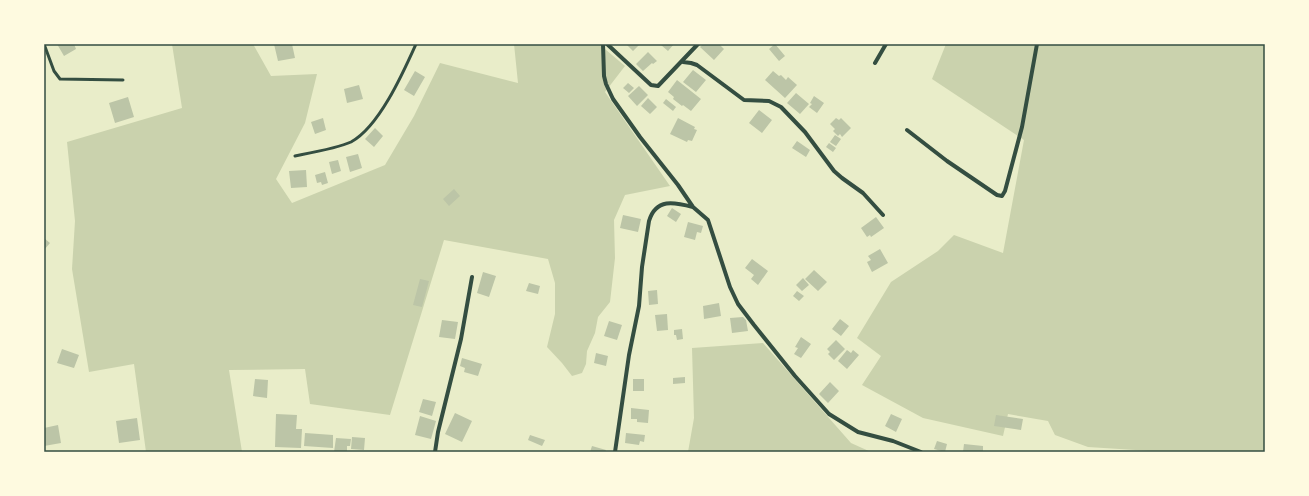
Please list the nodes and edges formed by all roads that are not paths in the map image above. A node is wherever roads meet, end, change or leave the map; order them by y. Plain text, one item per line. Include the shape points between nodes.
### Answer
1 (44, 44) edge
2 (416, 44) edge
3 (603, 44) edge
4 (607, 44) edge
5 (698, 44) edge
6 (886, 44) edge
7 (1037, 44) edge
8 (683, 62) junction
9 (875, 63) dead end
10 (123, 80) dead end
11 (906, 130) dead end
12 (295, 156) dead end
13 (693, 207) junction
14 (883, 215) dead end
15 (472, 277) dead end
16 (435, 452) edge
17 (615, 452) edge
18 (920, 452) edge

1 - 10 lane via 54,71 60,79
2 - 12 lane via 389,98 358,138 349,143
3 - 13 street via 604,76 613,99
4 - 8 street via 645,80 655,86 660,85
5 - 8 street
6 - 9 street
7 - 11 street via 1022,127 1002,196 947,161
8 - 14 street via 697,65 744,100 769,101 781,107 834,171 863,193
13 - 17 street via 670,203 658,206 651,214
13 - 18 street via 708,220 738,304 794,376 829,414 858,432 893,441
15 - 16 street via 462,340

